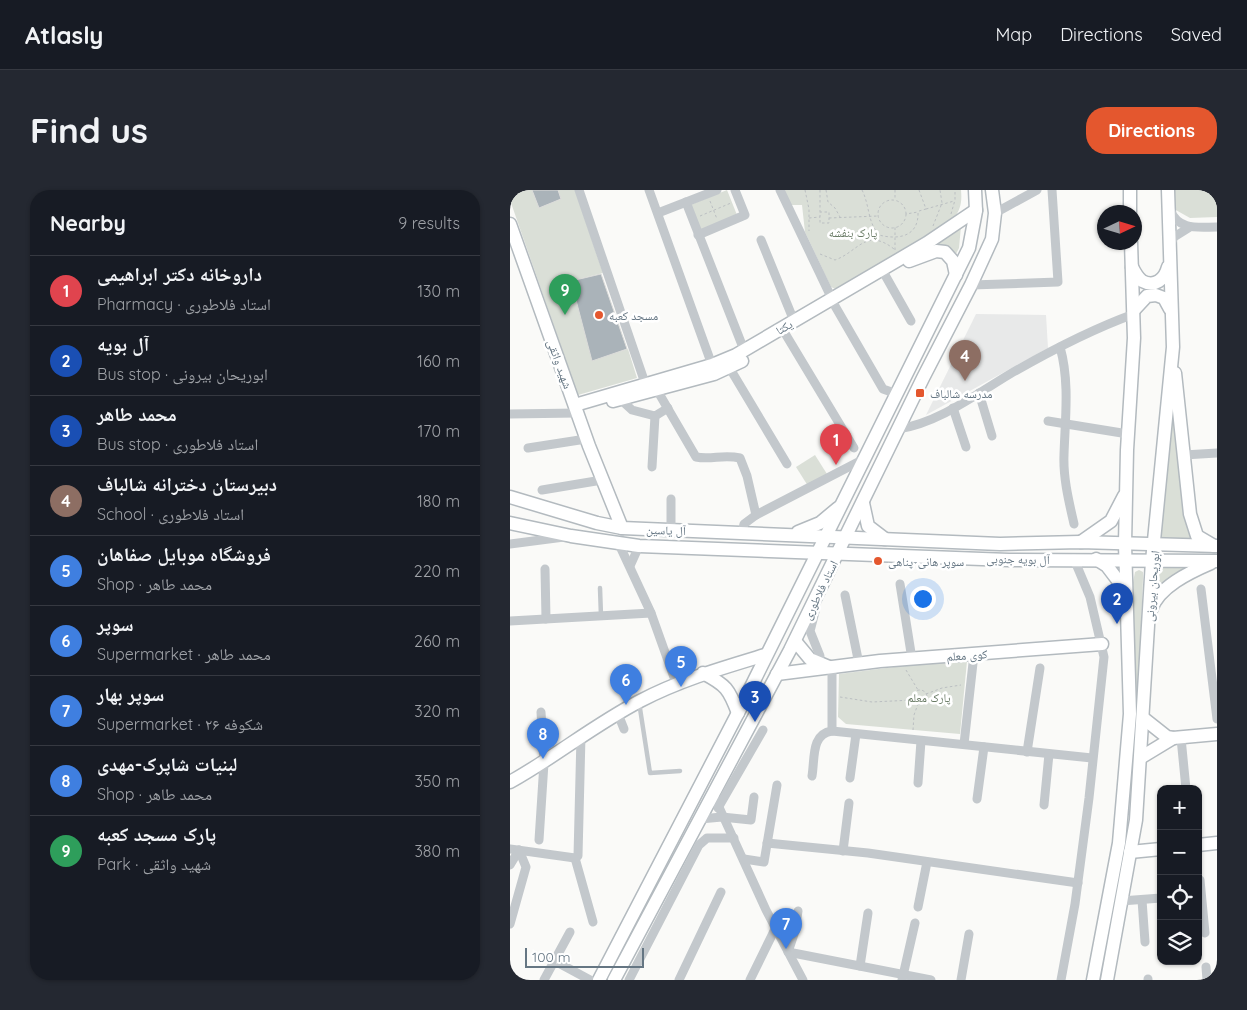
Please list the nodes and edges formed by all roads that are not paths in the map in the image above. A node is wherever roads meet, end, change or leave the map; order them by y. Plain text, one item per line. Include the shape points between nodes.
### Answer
1 (579, 190) edge
2 (649, 190) edge
3 (717, 190) edge
4 (735, 190) edge
5 (780, 190) edge
6 (975, 190) edge
7 (992, 190) edge
8 (1037, 190) edge
9 (1052, 190) edge
10 (1130, 190) edge
11 (1168, 193) edge
12 (686, 202) junction
13 (1130, 205) edge
14 (976, 210) junction
15 (658, 213) junction
16 (995, 213) junction
17 (510, 224) edge
18 (1190, 227) junction
19 (1217, 227) edge
20 (698, 235) junction
21 (761, 240) dead end
22 (1168, 249) junction
23 (1131, 250) edge
24 (897, 263) junction
25 (1169, 263) junction
26 (1132, 267) junction
27 (885, 275) junction
28 (956, 275) junction
29 (972, 285) junction
30 (833, 303) junction
31 (1170, 311) junction
32 (1134, 312) junction
33 (794, 321) junction
34 (911, 321) dead end
35 (786, 335) junction
36 (1060, 347) junction
37 (1173, 347) junction
38 (744, 350) junction
39 (712, 365) junction
40 (729, 367) junction
41 (645, 383) junction
42 (657, 390) junction
43 (979, 393) junction
44 (897, 394) junction
45 (617, 397) junction
46 (668, 408) junction
47 (953, 408) junction
48 (576, 409) junction
49 (510, 414) edge
50 (655, 416) junction
51 (1048, 421) dead end
52 (1065, 424) junction
53 (898, 429) junction
54 (1128, 434) junction
55 (992, 436) dead end
56 (586, 439) junction
57 (966, 447) dead end
58 (528, 448) dead end
59 (854, 448) dead end
60 (1217, 453) edge
61 (1184, 455) junction
62 (864, 459) junction
63 (787, 464) dead end
64 (652, 467) dead end
65 (602, 480) junction
66 (542, 490) dead end
67 (1126, 491) junction
68 (510, 497) edge
69 (671, 499) dead end
70 (863, 502) junction
71 (843, 503) junction
72 (611, 504) junction
73 (756, 516) junction
74 (510, 523) edge
75 (597, 523) junction
76 (1074, 524) dead end
77 (622, 528) junction
78 (672, 530) junction
79 (742, 532) junction
80 (762, 533) junction
81 (791, 534) junction
82 (571, 536) junction
83 (827, 536) junction
84 (846, 537) junction
85 (884, 539) junction
86 (936, 541) junction
87 (618, 542) junction
88 (1080, 542) junction
89 (510, 544) edge
90 (1125, 544) junction
91 (1155, 545) junction
92 (639, 546) junction
93 (1217, 546) edge
94 (759, 549) junction
95 (787, 550) junction
96 (819, 552) junction
97 (838, 553) junction
98 (869, 554) junction
99 (936, 556) junction
100 (1074, 559) junction
101 (1096, 559) junction
102 (1125, 560) junction
103 (1152, 561) junction
104 (1216, 561) edge
105 (630, 566) junction
106 (545, 569) dead end
107 (828, 573) junction
108 (806, 577) junction
109 (900, 584) dead end
110 (600, 588) dead end
111 (1201, 589) dead end
112 (1126, 591) junction
113 (845, 595) dead end
114 (813, 603) junction
115 (651, 613) junction
116 (1150, 614) junction
117 (602, 616) junction
118 (546, 619) junction
119 (510, 621) edge
120 (795, 641) junction
121 (1102, 644) junction
122 (974, 654) junction
123 (765, 656) junction
124 (820, 656) dead end
125 (907, 662) junction
126 (859, 664) junction
127 (832, 667) junction
128 (1040, 668) dead end
129 (703, 673) junction
130 (777, 674) junction
131 (676, 684) junction
132 (639, 701) junction
133 (541, 712) dead end
134 (738, 712) junction
135 (618, 714) junction
136 (1143, 718) junction
137 (1217, 719) edge
138 (624, 729) dead end
139 (763, 730) dead end
140 (832, 731) junction
141 (856, 734) junction
142 (1217, 734) edge
143 (581, 736) junction
144 (1177, 738) junction
145 (918, 740) junction
146 (964, 744) junction
147 (984, 747) junction
148 (1027, 752) junction
149 (1050, 754) junction
150 (1092, 758) junction
151 (1140, 758) junction
152 (544, 763) junction
153 (680, 771) dead end
154 (812, 776) dead end
155 (850, 778) dead end
156 (510, 782) edge
157 (918, 783) dead end
158 (777, 785) dead end
159 (1185, 785) edge
160 (713, 794) junction
161 (754, 797) dead end
162 (978, 798) dead end
163 (849, 802) dead end
164 (1044, 805) dead end
165 (720, 812) junction
166 (700, 819) junction
167 (734, 838) junction
168 (540, 840) dead end
169 (1217, 843) edge
170 (767, 844) junction
171 (1202, 845) edge
172 (1157, 849) edge
173 (515, 850) edge
174 (843, 851) junction
175 (1130, 852) junction
176 (575, 858) junction
177 (744, 859) junction
178 (927, 862) junction
179 (510, 866) edge
180 (1078, 883) junction
181 (721, 892) dead end
182 (1157, 898) edge
183 (1142, 900) junction
184 (1121, 901) junction
185 (918, 907) dead end
186 (1202, 910) edge
187 (798, 911) dead end
188 (868, 913) dead end
189 (593, 922) dead end
190 (915, 923) dead end
191 (510, 924) edge
192 (775, 929) junction
193 (570, 932) dead end
194 (1205, 933) dead end
195 (969, 934) dead end
196 (1145, 942) dead end
197 (788, 952) junction
198 (553, 960) junction
199 (860, 966) junction
200 (1206, 967) dead end
201 (601, 975) edge
202 (902, 977) edge
203 (615, 978) edge
204 (544, 980) edge
205 (590, 980) edge
206 (629, 980) edge
207 (679, 980) edge
208 (750, 980) edge
209 (803, 980) edge
210 (931, 980) edge
211 (961, 980) edge
212 (1062, 980) edge
213 (1092, 980) edge
214 (1107, 980) edge
215 (1207, 980) edge

1 - 41 street
2 - 15 street
3 - 12 street
4 - 20 street via 745,215
5 - 30 street
6 - 14 main road, استاد فلاطوری
7 - 16 main road, استاد فلاطوری
8 - 16 street
9 - 29 street via 1058,282
10 - 13 main road
11 - 18 street via 1173,217 1178,224
11 - 22 main road, ابوریحان بیرونی
12 - 15 street
12 - 20 street
14 - 24 main road, یکتا
14 - 28 main road, استاد فلاطوری via 969,248
15 - 39 street
16 - 29 main road, استاد فلاطوری via 992,239
17 - 48 main road, شهید واثقی
18 - 19 street
18 - 22 street via 1174,237
20 - 38 street
21 - 33 street
22 - 25 main road, ابوریحان بیرونی
23 - 26 main road, ابوریحان بیرونی
24 - 27 main road, یکتا
24 - 28 main road, یکتا via 929,252 946,252 953,261
24 - 30 main road, یکتا
25 - 26 main road via 1166,276 1151,283 1141,280
25 - 31 main road, ابوریحان بیرونی
26 - 32 main road, ابوریحان بیرونی
27 - 30 main road, یکتا
27 - 34 street
28 - 44 main road, استاد فلاطوری
29 - 53 main road, استاد فلاطوری
30 - 33 main road, یکتا
30 - 35 main road, یکتا
30 - 44 street via 882,389
31 - 32 main road via 1164,298 1156,295 1147,296
31 - 37 main road, ابوریحان بیرونی
32 - 36 street
32 - 54 main road, ابوریحان بیرونی
33 - 38 main road, یکتا
35 - 40 main road, یکتا
35 - 59 street
36 - 43 street
36 - 52 street via 1065,365
37 - 61 main road
37 - 91 main road, ابوریحان بیرونی
38 - 39 main road, یکتا
39 - 41 main road, یکتا
40 - 42 main road, یکتا
40 - 63 street
41 - 45 main road, یکتا
42 - 45 main road, یکتا
42 - 46 street
43 - 47 street
43 - 55 street
44 - 62 main road, استاد فلاطوری
45 - 48 main road, یکتا
45 - 50 street via 632,410
46 - 50 street
46 - 73 street via 696,457 705,459 727,455 740,458
47 - 53 street via 915,427
47 - 57 street
48 - 49 street
48 - 56 main road, شهید واثقی
50 - 64 street
51 - 52 street
52 - 54 street
52 - 76 street via 1064,456
53 - 70 main road, استاد فلاطوری
54 - 67 main road, ابوریحان بیرونی
56 - 58 street
56 - 65 main road, شهید واثقی
60 - 61 street
61 - 93 main road via 1193,528 1197,536
62 - 71 main road, استاد فلاطوری
62 - 73 street
65 - 66 street
65 - 72 main road, شهید واثقی
67 - 88 main road via 1111,520
67 - 90 main road, ابوریحان بیرونی
68 - 75 main road, آل یاسین
69 - 78 street
70 - 84 main road, استاد فلاطوری
70 - 85 main road via 868,526
71 - 81 main road via 820,523
71 - 83 main road, استاد فلاطوری
72 - 75 main road
72 - 77 main road, شهید واثقی
73 - 79 street via 744,524
74 - 82 main road, آل یاسین
75 - 77 main road, آل یاسین
77 - 78 main road, آل یاسین
78 - 79 main road, آل یاسین
79 - 80 main road, آل یاسین
80 - 81 main road, آل یاسین
80 - 94 main road via 769,542 764,549
81 - 83 main road, آل یاسین
82 - 87 main road, آل یاسین
82 - 89 street
83 - 84 main road, آل بویه جنوبی
83 - 96 main road, استاد فلاطوری
84 - 85 main road, آل بویه جنوبی
84 - 97 main road, استاد فلاطوری
85 - 86 main road, آل بویه جنوبی
86 - 88 main road, آل بویه جنوبی via 1000,544
86 - 99 main road
87 - 92 main road, آل یاسین
87 - 105 street
88 - 90 main road, آل بویه جنوبی
90 - 91 main road, آل بویه جنوبی
90 - 102 main road, ابوریحان بیرونی
91 - 93 main road, آل بویه جنوبی
91 - 103 main road, ابوریحان بیرونی
92 - 94 main road, آل یاسین
92 - 105 street
94 - 95 main road, آل یاسین
95 - 96 main road, آل یاسین
95 - 108 main road via 802,560
96 - 97 main road, آل بویه جنوبی
96 - 108 main road, استاد فلاطوری
97 - 98 main road, آل بویه جنوبی
97 - 107 main road, استاد فلاطوری
98 - 99 main road, آل بویه جنوبی
98 - 107 main road via 847,560
99 - 100 main road, آل بویه جنوبی
100 - 101 main road, آل بویه جنوبی
100 - 121 street via 1090,596
101 - 102 main road, آل بویه جنوبی
101 - 112 main road via 1107,566
102 - 103 main road, آل بویه جنوبی
102 - 112 main road, ابوریحان بیرونی
103 - 104 main road, آل بویه جنوبی
103 - 116 main road, ابوریحان بیرونی
104 - 116 main road via 1198,568 1165,590
105 - 115 street
106 - 118 street
107 - 114 main road, استاد فلاطوری
108 - 123 main road, استاد فلاطوری
109 - 125 street
110 - 117 lane
111 - 137 street
112 - 213 main road, ابوریحان بیرونی via 1130,703 1120,833
113 - 126 street
114 - 120 main road, استاد فلاطوری
114 - 124 street via 816,608 810,631
115 - 117 street
115 - 131 street
116 - 136 main road, ابوریحان بیرونی
117 - 118 street
118 - 119 street
120 - 127 main road, کوی معلم via 810,659
120 - 130 main road, استاد فلاطوری
121 - 122 main road, کوی معلم
121 - 150 street via 1104,657
122 - 125 main road, کوی معلم
122 - 146 street
123 - 129 main road
123 - 134 main road, استاد فلاطوری
125 - 126 main road, کوی معلم
126 - 127 main road, کوی معلم
127 - 130 main road, کوی معلم
127 - 140 street
128 - 148 street
129 - 131 main road
129 - 134 main road via 730,691
130 - 160 main road, استاد فلاطوری
131 - 132 main road
132 - 135 main road
132 - 153 lane via 650,773
133 - 152 street
134 - 201 main road, استاد فلاطوری
135 - 138 street
135 - 143 main road
136 - 144 main road via 1167,737
136 - 151 main road, ابوریحان بیرونی
139 - 165 street
140 - 141 street
140 - 154 street via 817,738
141 - 145 street
141 - 155 street
142 - 144 main road
143 - 152 main road
143 - 176 street via 578,856
144 - 151 main road
144 - 159 street
145 - 146 street
145 - 157 street
146 - 147 street
147 - 148 street
147 - 162 street
148 - 149 street
149 - 150 street
149 - 164 street
150 - 180 street
151 - 175 main road, ابوریحان بیرونی via 1136,820
152 - 156 main road
152 - 168 street
158 - 170 street
160 - 165 street
160 - 166 main road, استاد فلاطوری
161 - 165 street via 751,820
163 - 174 street
165 - 166 street
165 - 167 street
166 - 203 main road, استاد فلاطوری
167 - 177 street
167 - 206 street via 707,838 700,845
169 - 171 main road
170 - 174 street
170 - 177 street via 764,862
172 - 175 main road
173 - 176 street
173 - 179 street
173 - 191 street via 526,867
174 - 178 street
175 - 184 main road, ابوریحان بیرونی
176 - 189 street
177 - 192 street
178 - 180 street
178 - 185 street
180 - 212 street
181 - 207 street
182 - 183 street
183 - 184 street
183 - 196 street
184 - 214 main road, ابوریحان بیرونی
186 - 194 street
187 - 197 street
188 - 199 street
190 - 202 street
192 - 197 street
192 - 208 street
193 - 198 street
195 - 211 street
197 - 199 street
197 - 209 street
198 - 204 street
198 - 205 street
199 - 202 street
200 - 215 street
201 - 203 main road
202 - 210 street

